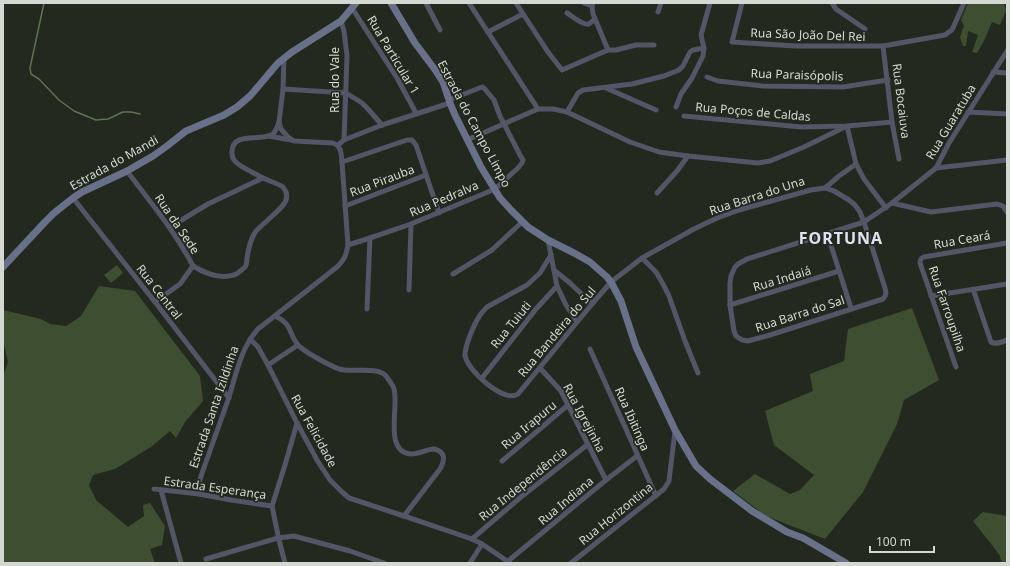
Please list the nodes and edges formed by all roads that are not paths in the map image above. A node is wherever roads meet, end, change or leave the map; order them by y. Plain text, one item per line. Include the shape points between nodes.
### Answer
1 (390, 3) edge
2 (426, 3) edge
3 (469, 3) edge
4 (516, 3) edge
5 (584, 3) edge
6 (661, 3) edge
7 (710, 3) edge
8 (742, 3) edge
9 (832, 3) edge
10 (964, 3) edge
11 (593, 5) edge
12 (354, 6) edge
13 (658, 12) dead end
14 (567, 13) dead end
15 (522, 14) junction
16 (595, 19) junction
17 (341, 21) junction
18 (866, 29) dead end
19 (440, 30) dead end
20 (488, 32) junction
21 (654, 45) dead end
22 (883, 46) junction
23 (704, 48) junction
24 (608, 50) junction
25 (1007, 51) edge
26 (284, 58) junction
27 (993, 72) junction
28 (1007, 73) edge
29 (706, 77) dead end
30 (888, 80) junction
31 (605, 88) junction
32 (282, 89) junction
33 (346, 93) junction
34 (450, 101) junction
35 (676, 107) dead end
36 (538, 109) junction
37 (656, 110) dead end
38 (566, 112) junction
39 (968, 112) junction
40 (416, 113) junction
41 (1007, 114) edge
42 (684, 116) dead end
43 (279, 122) junction
44 (892, 122) junction
45 (504, 124) junction
46 (382, 125) junction
47 (847, 126) junction
48 (267, 136) junction
49 (294, 140) junction
50 (344, 140) junction
51 (467, 140) junction
52 (338, 145) junction
53 (688, 156) junction
54 (899, 159) dead end
55 (1007, 160) edge
56 (342, 162) junction
57 (856, 164) junction
58 (936, 168) junction
59 (127, 171) junction
60 (426, 175) junction
61 (263, 178) junction
62 (825, 188) junction
63 (495, 189) junction
64 (657, 193) dead end
65 (73, 198) junction
66 (892, 203) junction
67 (345, 206) junction
68 (886, 208) junction
69 (1007, 212) edge
70 (439, 213) junction
71 (522, 222) junction
72 (864, 222) junction
73 (411, 224) junction
74 (170, 227) junction
75 (827, 233) junction
76 (370, 238) junction
77 (548, 240) junction
78 (1007, 243) edge
79 (348, 244) junction
80 (551, 255) junction
81 (642, 258) junction
82 (921, 258) joint
83 (193, 266) junction
84 (3, 267) edge
85 (554, 270) junction
86 (839, 271) junction
87 (453, 274) dead end
88 (611, 282) junction
89 (1007, 284) edge
90 (557, 286) junction
91 (973, 289) junction
92 (409, 290) dead end
93 (931, 296) junction
94 (155, 302) junction
95 (592, 304) junction
96 (730, 305) junction
97 (851, 308) junction
98 (367, 309) dead end
99 (275, 316) junction
100 (577, 322) junction
101 (250, 339) junction
102 (1007, 340) edge
103 (298, 345) junction
104 (590, 349) dead end
105 (268, 365) junction
106 (956, 367) dead end
107 (540, 368) junction
108 (698, 373) dead end
109 (482, 378) junction
110 (229, 398) junction
111 (568, 405) junction
112 (297, 423) junction
113 (675, 430) junction
114 (587, 445) junction
115 (638, 456) junction
116 (502, 461) dead end
117 (606, 480) junction
118 (154, 489) dead end
119 (161, 490) junction
120 (198, 494) junction
121 (656, 496) junction
122 (272, 506) junction
123 (404, 516) junction
124 (278, 538) junction
125 (472, 539) junction
126 (482, 544) junction
127 (206, 558) dead end
128 (509, 562) edge
129 (181, 563) edge
130 (285, 563) edge
131 (384, 563) edge
132 (470, 563) edge
133 (571, 563) edge
134 (846, 563) edge

1 - 34 street, Estrada do Campo Limpo via 436,71
2 - 19 street
3 - 20 street
4 - 15 street
5 - 11 street
6 - 13 street
7 - 23 street via 701,37
8 - 22 street, Rua São João Del Rei via 732,42 796,46
9 - 18 street
10 - 22 street, Rua São João Del Rei via 948,34
11 - 16 street
12 - 17 street, Estrada do Mandi
12 - 40 street, Rua Particular 1
14 - 16 street via 586,24
15 - 20 street
15 - 24 street via 561,70
16 - 24 street
17 - 26 street, Estrada do Mandi
17 - 33 street, Rua do Vale via 347,56
20 - 36 street
21 - 24 street
22 - 30 street, Rua Bocaiuva
23 - 31 street via 690,52 683,66 676,72 632,84
23 - 35 street via 703,56
25 - 27 street, Rua Guaratuba
26 - 32 street
26 - 59 street, Estrada do Mandi via 237,107 186,131 159,152
27 - 28 street
27 - 39 street, Rua Guaratuba
29 - 30 street, Rua Paraisópolis via 718,81 763,86 843,87
30 - 44 street, Rua Bocaiuva
31 - 37 street
31 - 38 street via 580,91
32 - 33 street
32 - 43 street
33 - 46 street via 368,108
33 - 50 street, Rua do Vale
34 - 40 street
34 - 45 street, Rua Pedralva via 484,88 492,97
34 - 51 street, Estrada do Campo Limpo
36 - 38 street
36 - 45 street
38 - 53 street via 630,142 659,152
39 - 41 street
39 - 58 street, Rua Guaratuba
40 - 46 street
42 - 47 street, Rua Poços de Caldas via 801,127
43 - 48 street via 274,133
43 - 49 street via 284,133
44 - 47 street, Rua Poços de Caldas
44 - 54 street, Rua Bocaiuva
45 - 51 street
45 - 63 street, Rua Pedralva via 522,162
46 - 50 street
47 - 53 street via 764,163
47 - 57 street
48 - 49 street
48 - 61 street via 240,140 234,144 232,151 232,157 237,164
49 - 52 street
50 - 52 street
51 - 63 street, Estrada do Campo Limpo
52 - 56 street
53 - 64 street
55 - 58 street
56 - 60 street via 412,140
56 - 67 street
57 - 62 street
57 - 68 street
58 - 66 street, Rua Guaratuba
59 - 65 street, Estrada do Mandi
59 - 74 street, Rua da Sede
60 - 67 street, Rua Pirauba
60 - 70 street
61 - 74 street via 208,204
61 - 83 street via 283,187 287,197 282,207 253,234 245,267 228,277 208,274
62 - 72 street via 849,200 860,212
62 - 81 street, Rua Barra do Una via 739,210 715,219
63 - 70 street, Rua Pedralva
63 - 71 street, Estrada do Campo Limpo
65 - 84 street, Estrada do Mandi via 45,222
65 - 94 street, Rua Central
66 - 68 street, Rua Guaratuba
66 - 69 street via 931,212 997,204 1003,206
67 - 79 street
68 - 72 street, Rua Guaratuba
70 - 73 street, Rua Pedralva
71 - 77 street, Estrada do Campo Limpo
71 - 87 street via 492,250
72 - 75 street, Rua Barra do Sal
72 - 97 street, Rua Barra do Sal via 886,296
73 - 76 street, Rua Pedralva
73 - 92 street
74 - 83 street, Rua da Sede
75 - 86 street
75 - 96 street, Rua Barra do Sal via 747,258 738,264 731,276
76 - 79 street, Rua Pedralva
76 - 98 street
77 - 80 street
77 - 88 street, Estrada do Campo Limpo via 590,262
78 - 82 street, Rua Ceará
79 - 99 street, Estrada Santa Izildinha via 342,262
80 - 85 street
80 - 109 street via 540,273 527,285 482,312 474,327 465,356
81 - 88 street, Rua Barra do Una
81 - 108 street via 664,284
82 - 93 street, Rua Farroupilha via 920,263
83 - 94 street, Rua da Sede via 180,284
85 - 90 street
85 - 95 street
86 - 96 street, Rua Indaiá
86 - 97 street
88 - 95 street, Rua Bandeira do Sul
88 - 113 street, Estrada do Campo Limpo via 621,301 636,347
89 - 91 street
90 - 100 street
90 - 109 street, Rua Tuiuti
91 - 93 street
91 - 102 street via 989,340 994,344
93 - 106 street, Rua Farroupilha
94 - 110 street, Rua Central
95 - 100 street, Rua Bandeira do Sul
96 - 97 street, Rua Barra do Sal via 734,331 739,339 745,341
99 - 101 street, Estrada Santa Izildinha
99 - 103 street via 290,328
100 - 107 street, Rua Bandeira do Sul
101 - 105 street, Rua Felicidade
101 - 110 street, Estrada Santa Izildinha via 245,347
103 - 105 street
103 - 123 street via 339,369 383,373 394,389 395,434 398,448 413,455 434,448 443,455 440,469
104 - 115 street, Rua Ibitinga
105 - 112 street, Rua Felicidade
107 - 109 street, Rua Bandeira do Sul via 515,396 492,387
107 - 111 street, Rua Igrejinha via 561,391
110 - 120 street, Estrada Santa Izildinha via 201,476
111 - 114 street, Rua Igrejinha
111 - 116 street, Rua Irapuru
112 - 122 street
112 - 123 street, Rua Felicidade via 330,480 342,492 349,498
113 - 121 street, Rua Horizontina via 669,481
113 - 134 street, Estrada do Campo Limpo via 696,466 706,476 752,511
114 - 117 street, Rua Igrejinha
114 - 125 street, Rua Independência via 520,497
115 - 117 street, Rua Indiana
115 - 121 street, Rua Ibitinga
117 - 128 street, Rua Indiana
118 - 119 street, Estrada Esperança
119 - 120 street, Estrada Esperança
119 - 129 street
120 - 122 street, Estrada Esperança
121 - 133 street, Rua Horizontina
122 - 124 street
123 - 125 street, Rua Felicidade
124 - 127 street
124 - 130 street
124 - 131 street via 294,536
125 - 126 street, Rua Felicidade
126 - 128 street, Rua Felicidade
126 - 132 street

